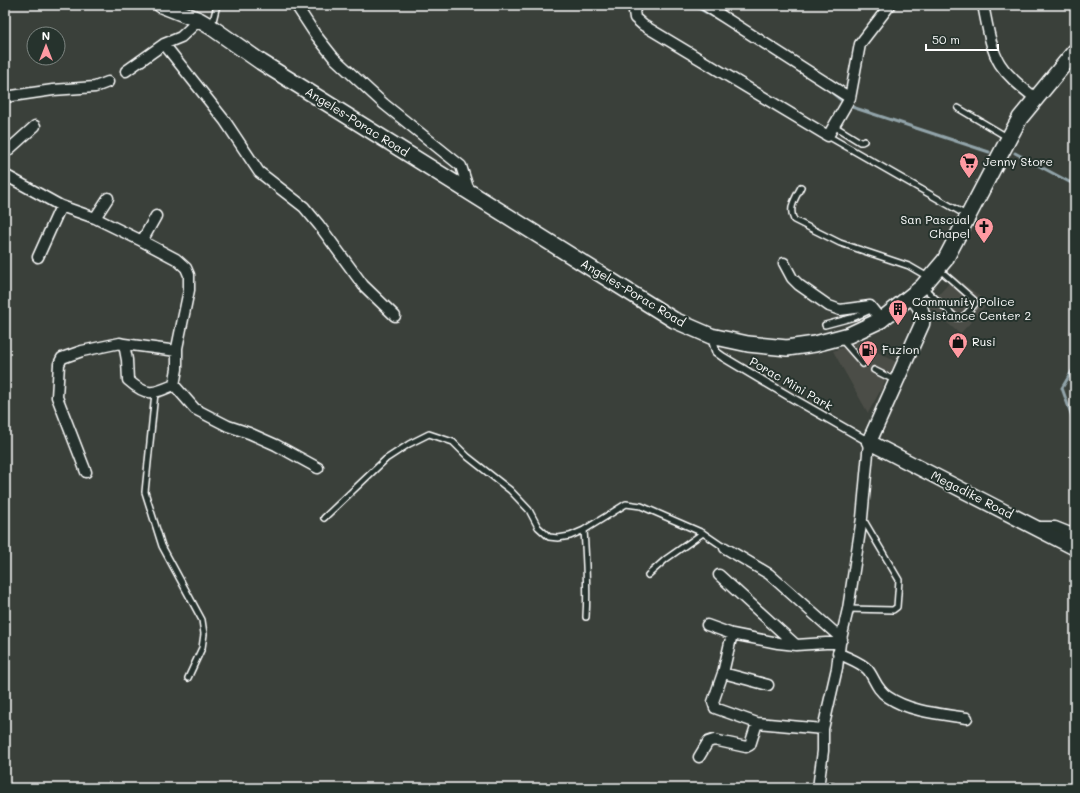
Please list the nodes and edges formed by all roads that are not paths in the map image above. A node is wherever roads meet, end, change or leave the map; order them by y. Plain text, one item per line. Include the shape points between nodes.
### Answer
1 (161, 5) edge
2 (217, 5) edge
3 (298, 5) edge
4 (637, 5) edge
5 (705, 5) edge
6 (890, 5) edge
7 (983, 5) edge
8 (205, 24) junction
9 (164, 44) junction
10 (1075, 51) edge
11 (126, 71) dead end
12 (108, 82) dead end
13 (5, 97) edge
14 (850, 98) junction
15 (1035, 98) junction
16 (958, 108) dead end
17 (35, 126) dead end
18 (834, 126) junction
19 (828, 136) junction
20 (1008, 138) junction
21 (864, 141) dead end
22 (5, 153) edge
23 (5, 175) edge
24 (801, 188) dead end
25 (469, 191) junction
26 (108, 198) dead end
27 (61, 206) junction
28 (156, 216) dead end
29 (968, 217) junction
30 (95, 218) junction
31 (142, 241) junction
32 (38, 257) dead end
33 (784, 263) dead end
34 (925, 282) junction
35 (877, 315) junction
36 (395, 316) dead end
37 (825, 325) dead end
38 (711, 336) junction
39 (840, 338) junction
40 (124, 344) junction
41 (177, 351) junction
42 (863, 364) dead end
43 (874, 370) dead end
44 (896, 381) junction
45 (174, 384) junction
46 (155, 393) junction
47 (869, 442) junction
48 (318, 468) dead end
49 (86, 472) dead end
50 (324, 518) dead end
51 (862, 518) junction
52 (1035, 527) junction
53 (584, 530) junction
54 (703, 533) junction
55 (1075, 534) edge
56 (725, 548) joint
57 (1075, 548) edge
58 (648, 575) dead end
59 (718, 575) dead end
60 (848, 609) junction
61 (586, 617) dead end
62 (707, 625) dead end
63 (732, 634) junction
64 (796, 645) junction
65 (840, 645) junction
66 (723, 673) junction
67 (188, 678) dead end
68 (768, 685) dead end
69 (967, 718) dead end
70 (756, 722) junction
71 (823, 729) junction
72 (699, 757) dead end
73 (818, 786) edge
74 (831, 788) edge

1 - 8 main road, Angeles-Porac Road
2 - 8 lane
3 - 25 street via 315,34 340,64 384,104 461,166
4 - 19 street via 634,11 635,18 643,25
5 - 14 street
6 - 14 street via 860,44
7 - 15 street via 1000,63 1009,76
8 - 9 street
8 - 25 main road, Angeles-Porac Road via 261,62
9 - 11 street
9 - 36 street via 225,121 259,172 304,207 363,285
10 - 15 main road, Angeles-Porac Road
12 - 13 street via 95,88 53,90
14 - 18 street
15 - 20 main road, Angeles-Porac Road
16 - 20 lane
17 - 22 street
18 - 19 street
18 - 21 lane via 853,138
19 - 29 lane
20 - 29 main road, Angeles-Porac Road
23 - 27 street
24 - 34 lane via 791,207 794,220 840,243 909,266
25 - 38 main road, Angeles-Porac Road via 674,320
26 - 30 street
27 - 30 street
27 - 32 street
28 - 31 street
29 - 34 main road, Angeles-Porac Road via 945,260
30 - 31 street
31 - 41 street via 176,259 186,268 189,275 187,304
33 - 35 street via 799,285 829,306 840,310 870,306
34 - 34 lane via 958,319 975,304 974,300
34 - 35 main road, Angeles-Porac Road
34 - 44 main road via 921,307 922,324
35 - 37 lane via 855,317
35 - 39 main road, Angeles-Porac Road via 849,335
38 - 39 main road, Angeles-Porac Road via 748,344 787,348
38 - 47 street, Porac Mini Park via 716,352 723,357
39 - 42 lane
40 - 41 street
40 - 46 street via 128,380 138,389
40 - 49 street via 68,355 62,358 59,364 58,398
41 - 45 street
43 - 44 lane
44 - 47 main road
45 - 46 street
45 - 48 street via 195,409 228,426 276,445
46 - 67 lane via 145,492 162,546 202,620 202,648
47 - 51 street
47 - 52 main road, Megadike Road
50 - 53 lane via 386,459 429,434 453,442 510,490 529,510 538,527 549,537 570,536
51 - 60 street
51 - 60 lane via 899,580 897,607 893,610
52 - 55 street via 1055,527
52 - 57 main road, Megadike Road
53 - 54 lane via 626,504 641,506
53 - 61 lane via 587,567
54 - 56 lane
54 - 58 lane
56 - 65 street via 769,574
59 - 64 street
60 - 65 street
62 - 63 street
63 - 64 street
63 - 66 street
64 - 65 street
65 - 69 street via 868,670 875,684 888,696 904,705 932,713
65 - 71 street
66 - 68 street
66 - 70 street via 713,702 715,708
70 - 71 street
70 - 72 street via 750,746 714,740 708,742
71 - 73 street
73 - 74 street

